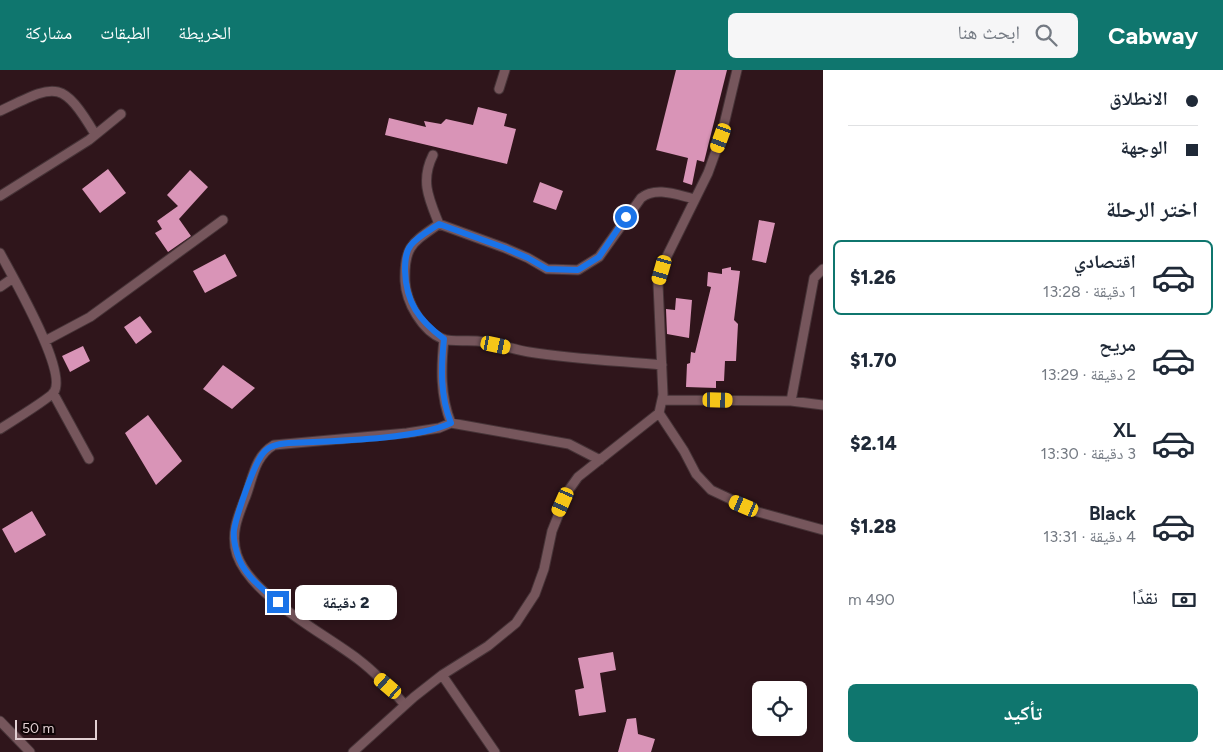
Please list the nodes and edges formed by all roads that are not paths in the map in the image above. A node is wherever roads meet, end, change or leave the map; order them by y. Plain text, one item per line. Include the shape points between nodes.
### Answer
1 (504, 70) edge
2 (737, 70) edge
3 (499, 89) dead end
4 (0, 111) edge
5 (120, 114) dead end
6 (96, 134) junction
7 (432, 155) dead end
8 (0, 196) edge
9 (695, 199) junction
10 (223, 220) dead end
11 (439, 224) junction
12 (0, 253) edge
13 (823, 269) edge
14 (13, 278) junction
15 (0, 287) edge
16 (444, 339) junction
17 (45, 341) junction
18 (662, 365) junction
19 (53, 393) junction
20 (663, 400) junction
21 (791, 401) junction
22 (823, 405) edge
23 (659, 413) junction
24 (451, 423) junction
25 (0, 429) edge
26 (89, 459) dead end
27 (600, 460) junction
28 (822, 527) edge
29 (442, 675) junction
30 (405, 705) junction
31 (0, 721) edge
32 (30, 752) edge
33 (353, 752) edge
34 (495, 752) edge

1 - 3 street
2 - 9 street via 721,138
4 - 6 street via 51,90 61,92 72,100
5 - 6 street
6 - 8 street
7 - 11 street via 426,168 426,180 428,196
9 - 11 street via 648,192 599,257 578,270 547,269 505,248
9 - 18 street via 667,256 658,284
10 - 17 street via 90,317
11 - 16 street via 410,245 406,285 415,312
12 - 14 street
13 - 21 street via 814,278
14 - 15 street
14 - 17 street
16 - 18 street via 477,341 570,357
16 - 24 street via 441,369 445,405
17 - 19 street via 58,381
18 - 20 street
19 - 25 street
19 - 26 street
20 - 21 street
20 - 23 street
21 - 22 street
23 - 27 street
23 - 28 street via 696,474 711,490 758,512
24 - 27 street via 569,444
24 - 30 street via 407,433 274,445 265,450 256,463 234,530 237,554 252,579 291,614 360,661
27 - 29 street via 578,477 568,491 552,531 535,594 516,623 488,646
29 - 30 street
29 - 34 street
30 - 33 street
31 - 32 street

